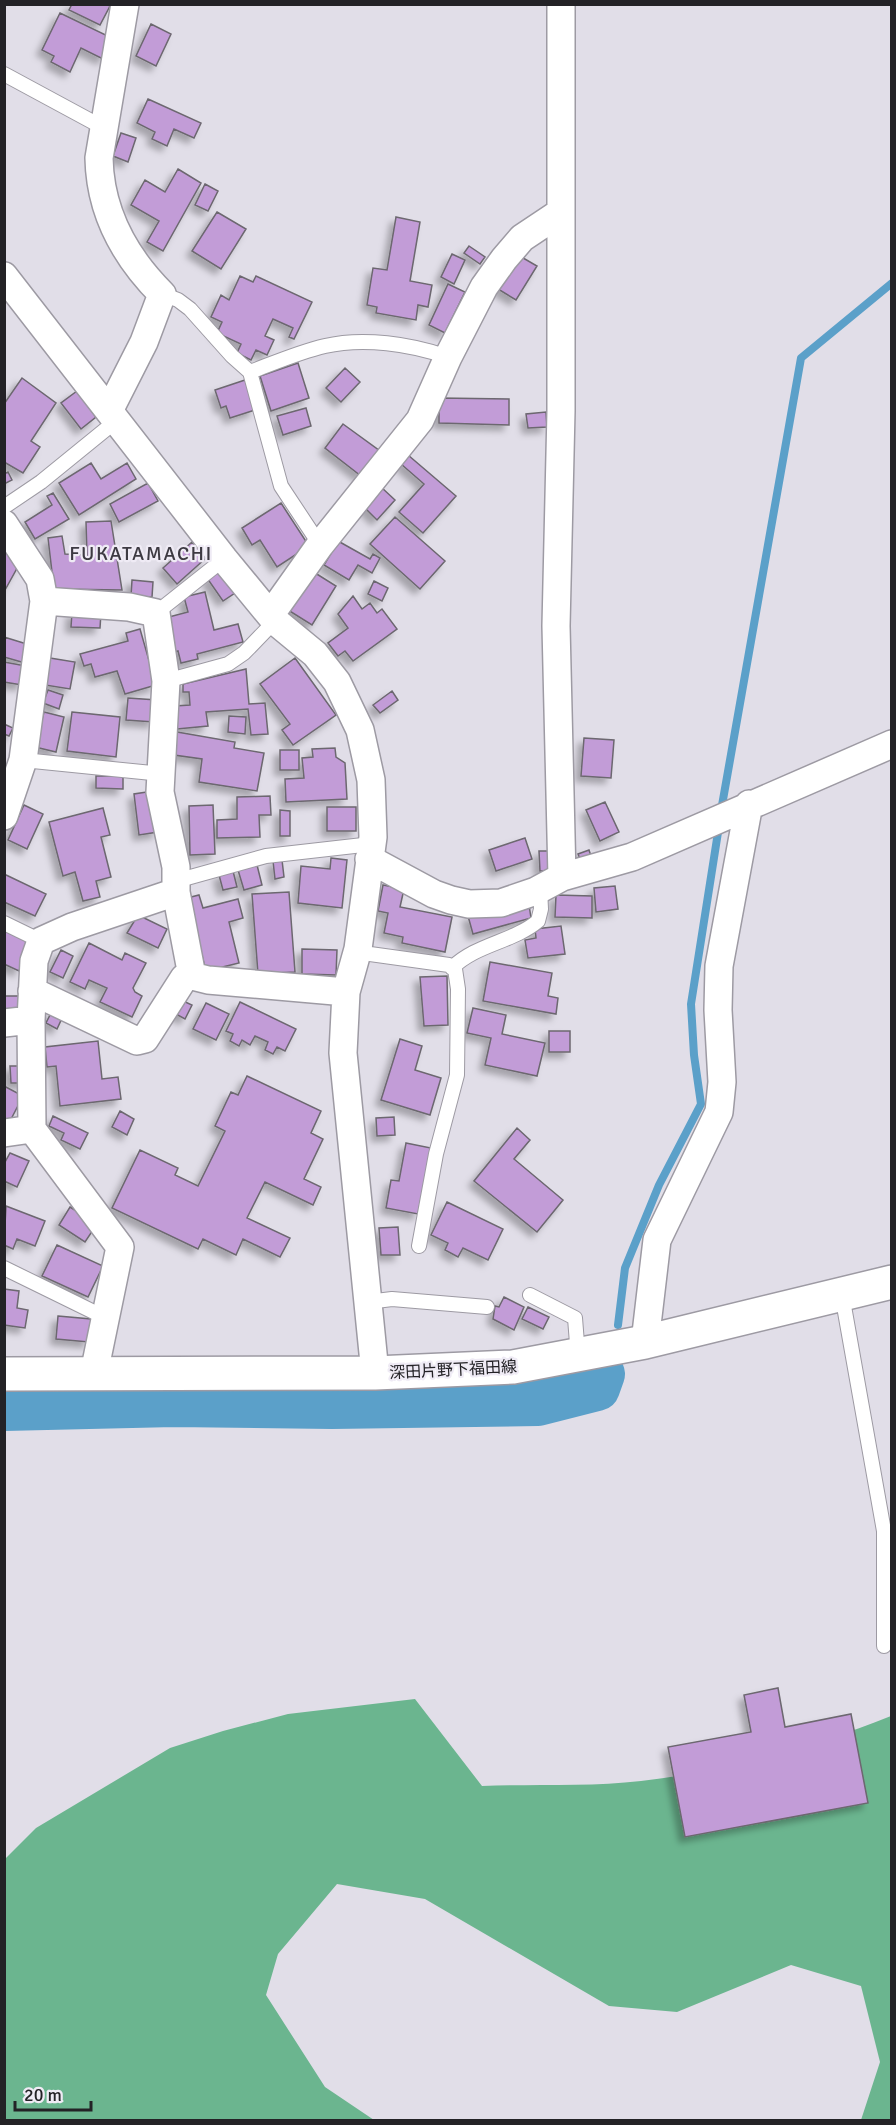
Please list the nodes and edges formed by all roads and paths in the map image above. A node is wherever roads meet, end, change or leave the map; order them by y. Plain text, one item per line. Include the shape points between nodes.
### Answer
1 (124, 4) edge
2 (561, 4) edge
3 (4, 74) edge
4 (104, 128) junction
5 (561, 212) junction
6 (4, 276) edge
7 (162, 294) junction
8 (448, 357) junction
9 (250, 372) junction
10 (112, 416) junction
11 (4, 507) edge
12 (4, 524) edge
13 (320, 545) junction
14 (224, 559) junction
15 (44, 601) junction
16 (156, 613) junction
17 (273, 618) junction
18 (166, 681) junction
19 (891, 744) edge
20 (23, 760) junction
21 (162, 774) junction
22 (749, 804) junction
23 (4, 816) edge
24 (371, 852) junction
25 (551, 883) junction
26 (176, 886) junction
27 (4, 923) edge
28 (41, 941) junction
29 (358, 949) junction
30 (452, 968) junction
31 (192, 976) junction
32 (32, 991) junction
33 (346, 992) junction
34 (31, 1020) junction
35 (4, 1023) edge
36 (12, 1134) edge
37 (419, 1246) dead end
38 (4, 1268) edge
39 (891, 1282) edge
40 (841, 1293) junction
41 (530, 1295) dead end
42 (368, 1302) junction
43 (487, 1308) dead end
44 (104, 1317) junction
45 (645, 1342) junction
46 (578, 1356) junction
47 (94, 1373) junction
48 (375, 1373) junction
49 (4, 1374) edge
50 (884, 1646) dead end

1 - 4 street
2 - 5 street
3 - 4 lane
4 - 7 street via 99,182 108,211 124,247 141,273
5 - 8 street via 522,238 504,259 484,287
5 - 25 street
6 - 10 street
7 - 9 lane via 190,309
7 - 10 street
8 - 9 lane via 406,346 326,345
8 - 13 street via 420,420
9 - 13 lane via 281,486
10 - 11 lane via 41,482
10 - 14 street
12 - 15 street via 39,579
13 - 17 street
14 - 16 lane
14 - 17 street
15 - 16 street via 129,607
15 - 20 street
16 - 18 street
17 - 18 lane via 244,653 228,664
17 - 24 street via 315,654 349,702 371,780
18 - 21 street
19 - 22 street
20 - 21 lane
20 - 23 street
21 - 26 street via 160,792 176,867
22 - 25 street via 632,857
22 - 45 street via 719,966 719,1112 657,1240
24 - 25 street via 434,894 469,904 501,903
24 - 26 lane via 266,856
24 - 29 street
25 - 30 lane via 538,921 522,932 466,955
26 - 28 street
26 - 31 street
27 - 28 lane
28 - 32 street via 34,961
29 - 30 lane
29 - 33 street
30 - 37 lane via 458,989 457,1075
31 - 32 street via 184,978 171,995 145,1039 137,1041
31 - 33 street
32 - 34 street
33 - 42 street via 343,1053
34 - 35 street
34 - 36 street
36 - 44 street via 120,1247
38 - 44 lane
39 - 40 main road, 深田片野下福田線
40 - 45 main road, 深田片野下福田線
40 - 50 lane via 884,1531
41 - 46 lane via 575,1318
42 - 43 lane via 392,1299
42 - 48 street
44 - 47 street
45 - 46 main road, 深田片野下福田線
46 - 48 main road, 深田片野下福田線 via 513,1367
47 - 48 main road, 深田片野下福田線
47 - 49 main road, 深田片野下福田線

